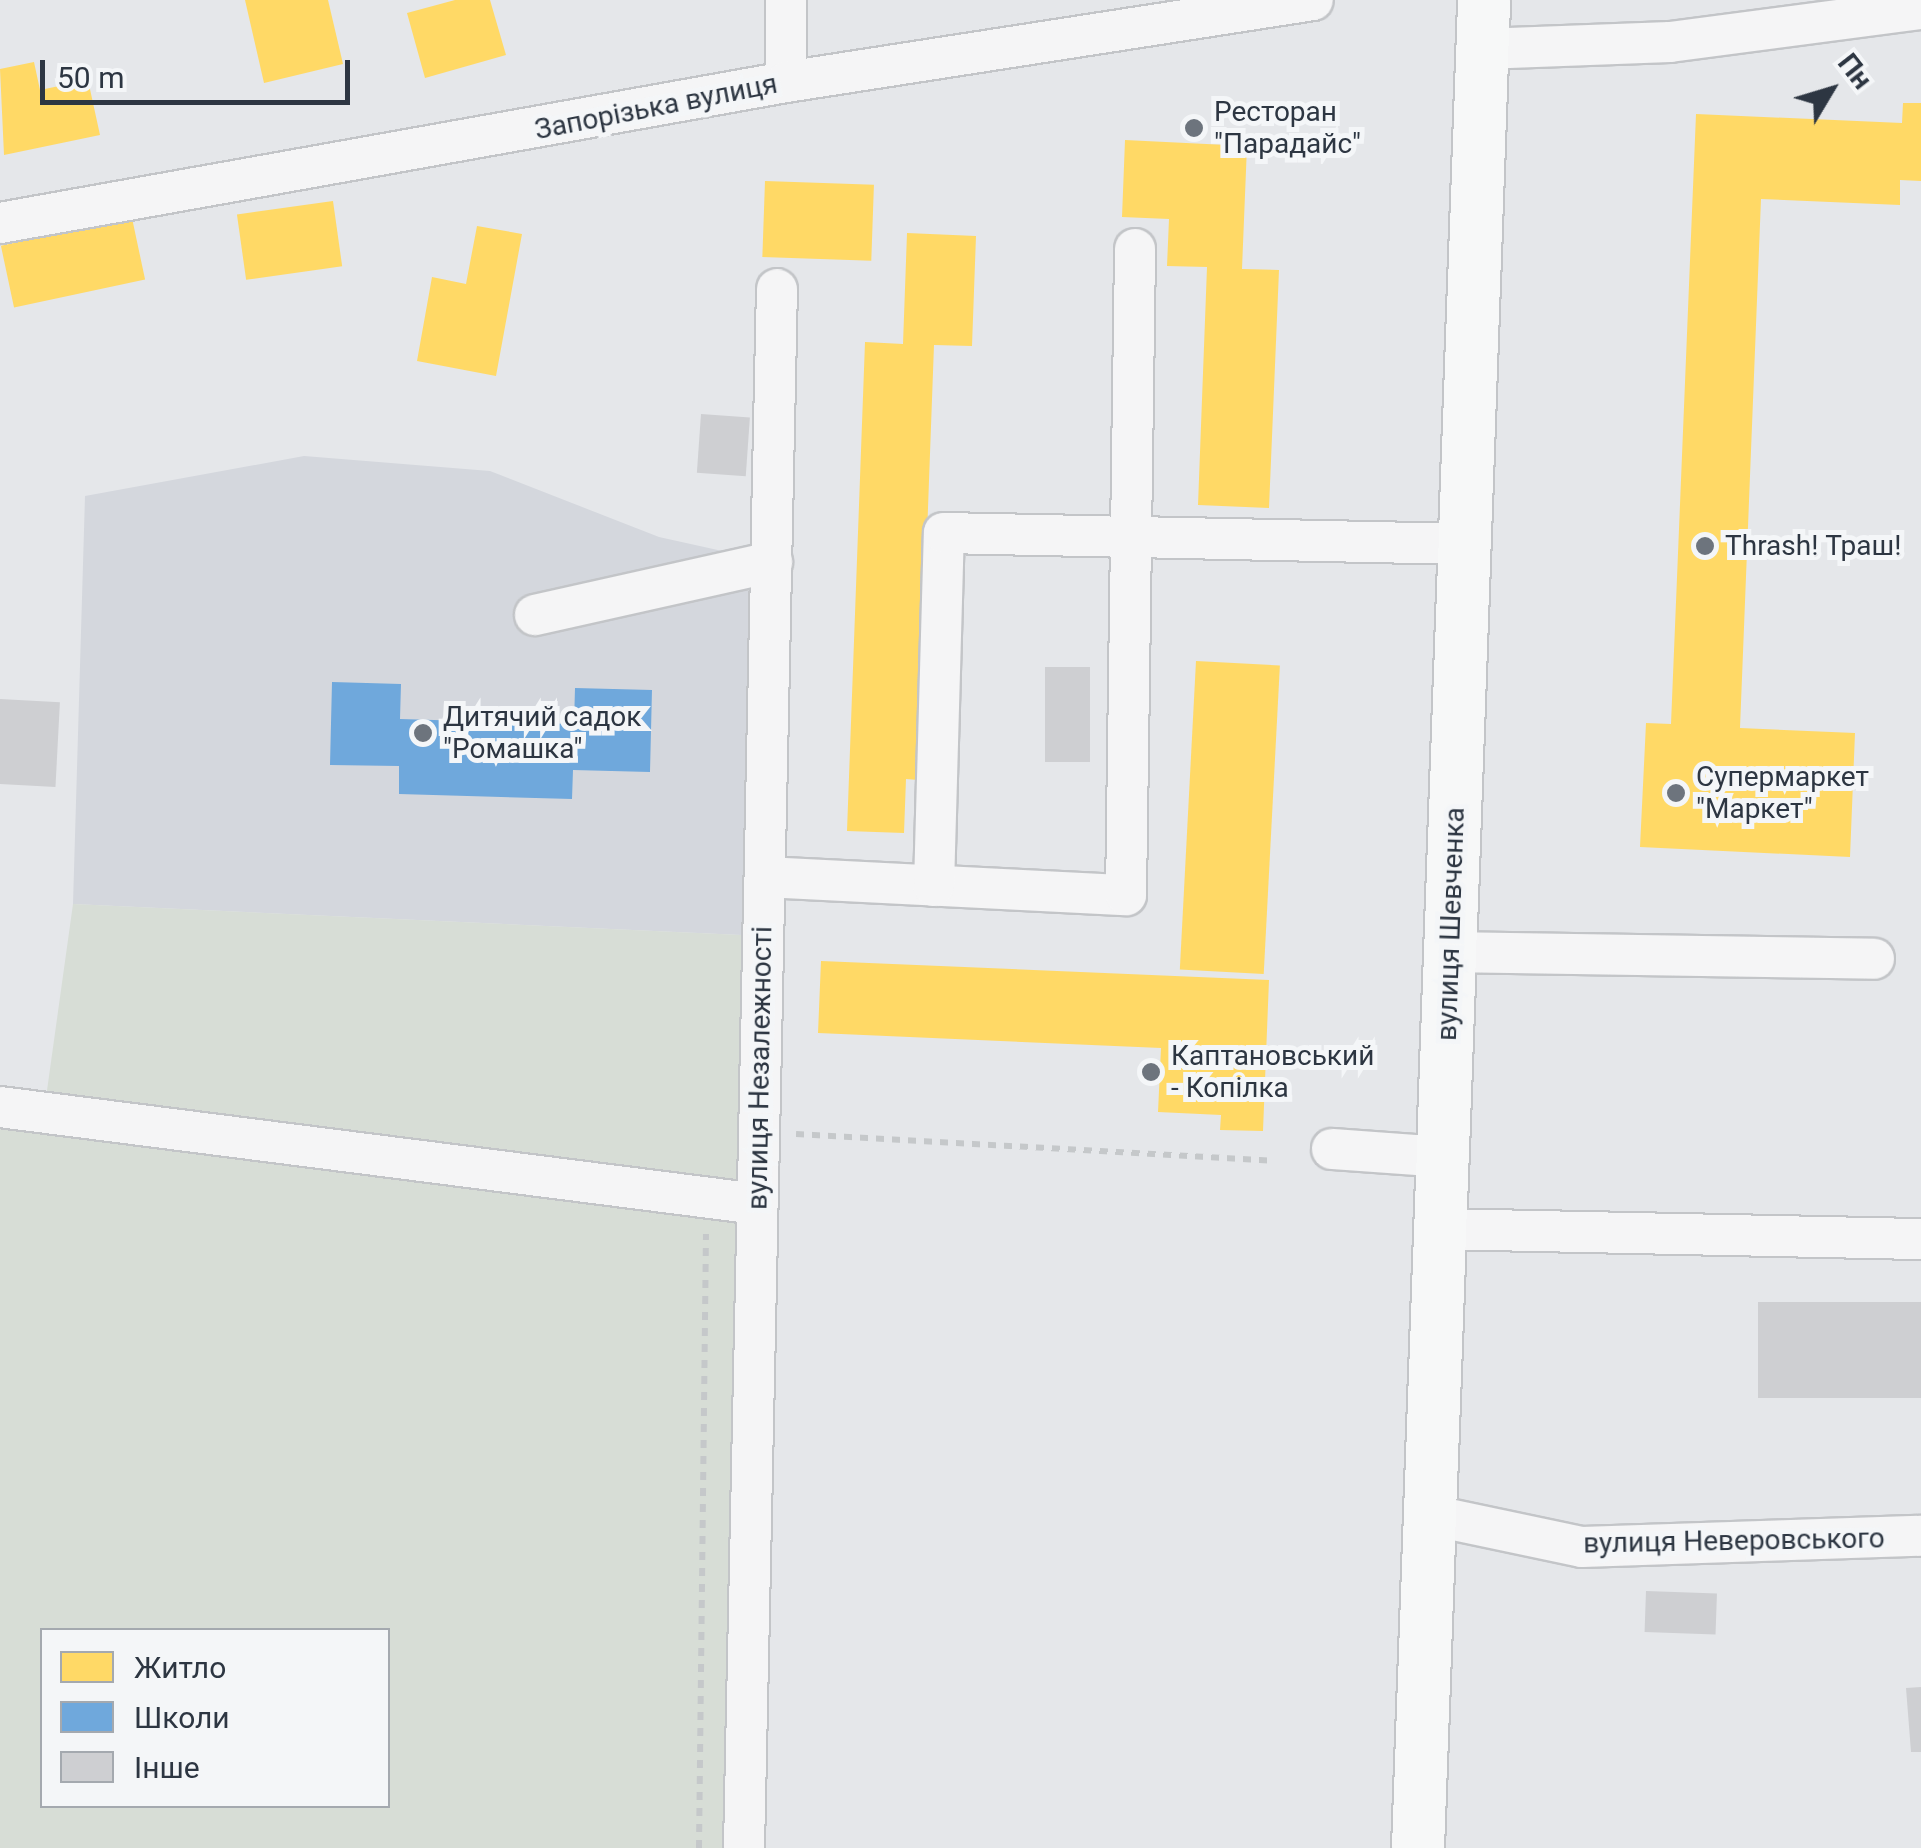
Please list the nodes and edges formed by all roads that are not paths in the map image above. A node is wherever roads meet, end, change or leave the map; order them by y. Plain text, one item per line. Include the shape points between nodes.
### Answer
1 (786, 0) edge
2 (1313, 0) edge
3 (1921, 9) edge
4 (1483, 24) edge
5 (786, 82) junction
6 (0, 223) edge
7 (1135, 249) dead end
8 (777, 289) dead end
9 (1134, 537) junction
10 (1465, 544) junction
11 (772, 562) junction
12 (535, 616) dead end
13 (765, 877) junction
14 (934, 886) junction
15 (1450, 952) junction
16 (1874, 959) dead end
17 (0, 1107) edge
18 (1332, 1150) dead end
19 (1443, 1157) junction
20 (758, 1204) junction
21 (1440, 1229) junction
22 (1921, 1239) edge
23 (1430, 1515) junction
24 (1921, 1536) edge
25 (744, 1848) edge
26 (1418, 1848) edge

1 - 5 street
2 - 5 street, Запорізька вулиця
3 - 4 street via 1670,42
4 - 10 main road, вулиця Шевченка
5 - 6 street, Запорізька вулиця
7 - 9 street
8 - 11 street, вулиця Незалежності
9 - 10 street
9 - 14 street via 944,533
9 - 14 street via 1126,895
10 - 15 main road, вулиця Шевченка
11 - 12 street
11 - 13 street, вулиця Незалежності
13 - 14 street
13 - 20 street, вулиця Незалежності
15 - 16 street
15 - 19 main road, вулиця Шевченка
17 - 20 street
18 - 19 street
19 - 21 main road, вулиця Шевченка
20 - 25 street, вулиця Незалежності
21 - 22 street
21 - 23 main road, вулиця Шевченка
23 - 24 street, вулиця Неверовського via 1582,1547
23 - 26 main road, вулиця Шевченка

